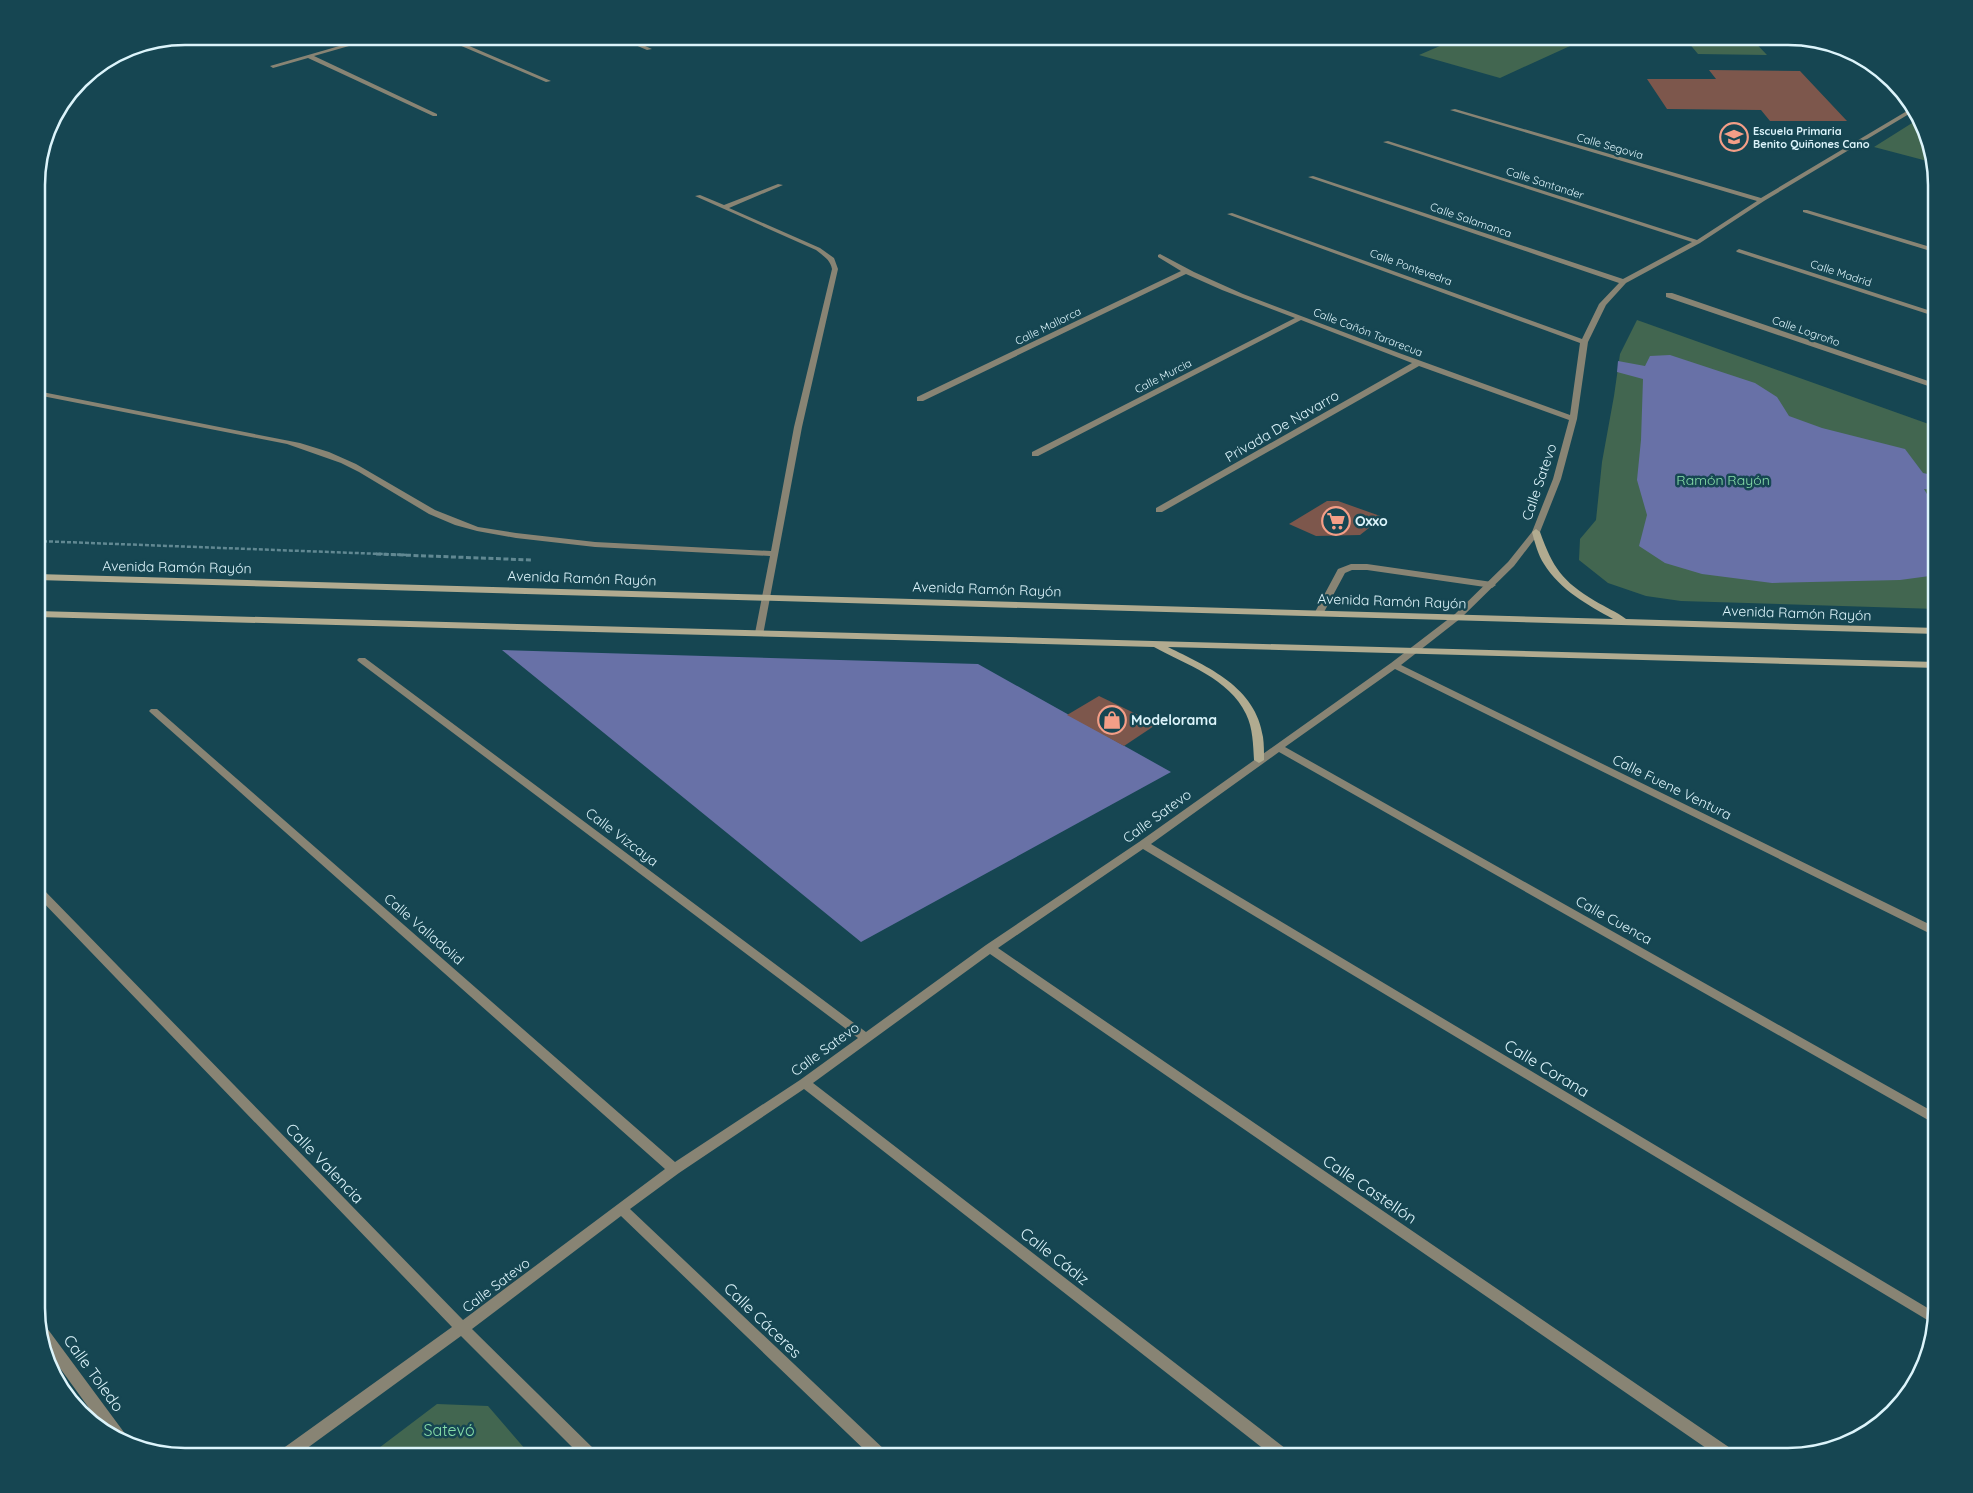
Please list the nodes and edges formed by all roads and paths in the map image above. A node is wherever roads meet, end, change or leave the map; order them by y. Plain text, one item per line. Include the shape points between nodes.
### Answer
1 (349, 45) edge
2 (462, 45) edge
3 (639, 45) edge
4 (649, 49) dead end
5 (309, 56) junction
6 (273, 66) dead end
7 (548, 81) dead end
8 (1453, 110) dead end
9 (1907, 112) edge
10 (435, 114) dead end
11 (1386, 142) dead end
12 (1311, 176) dead end
13 (780, 185) dead end
14 (698, 196) dead end
15 (1762, 200) junction
16 (725, 207) junction
17 (1805, 212) dead end
18 (1230, 214) dead end
19 (1698, 242) junction
20 (1928, 248) edge
21 (1739, 251) dead end
22 (1160, 256) dead end
23 (1185, 272) junction
24 (1624, 282) junction
25 (1668, 295) dead end
26 (1928, 313) edge
27 (1300, 318) junction
28 (1584, 342) junction
29 (1418, 363) junction
30 (1928, 384) edge
31 (45, 395) edge
32 (920, 399) dead end
33 (1573, 418) junction
34 (1035, 454) dead end
35 (1159, 510) dead end
36 (1536, 532) junction
37 (45, 541) edge
38 (774, 554) junction
39 (535, 560) dead end
40 (45, 577) edge
41 (1492, 585) junction
42 (767, 597) junction
43 (1320, 612) junction
44 (45, 614) edge
45 (1458, 616) junction
46 (1625, 622) junction
47 (1928, 630) edge
48 (760, 633) junction
49 (1154, 644) junction
50 (1413, 651) junction
51 (362, 660) dead end
52 (1394, 665) junction
53 (1928, 665) edge
54 (154, 711) dead end
55 (1277, 747) junction
56 (1259, 760) junction
57 (1143, 844) junction
58 (45, 899) edge
59 (1928, 929) edge
60 (990, 948) junction
61 (864, 1037) junction
62 (804, 1082) junction
63 (1928, 1115) edge
64 (674, 1169) junction
65 (621, 1208) junction
66 (1928, 1316) edge
67 (462, 1328) junction
68 (50, 1343) edge
69 (111, 1426) edge
70 (295, 1448) edge
71 (583, 1448) edge
72 (873, 1448) edge
73 (1273, 1448) edge
74 (1719, 1448) edge

1 - 5 street
2 - 7 street
3 - 4 street
5 - 6 street
5 - 10 street
8 - 15 street, Calle Segovia
9 - 15 street, Calle Satevo
11 - 19 street, Calle Santander
12 - 24 street, Calle Salamanca
13 - 16 street
14 - 16 street
15 - 19 street, Calle Satevo
16 - 38 street via 818,249 830,257 835,269 798,427
17 - 20 street
18 - 28 street, Calle Pontevedra
19 - 24 street, Calle Satevo
21 - 26 street, Calle Madrid
22 - 23 street, Calle Cañón Tararecua
23 - 27 street, Calle Cañón Tararecua
23 - 32 street, Calle Mallorca
24 - 28 street, Calle Satevo via 1603,304
25 - 30 street, Calle Logroño
27 - 29 street, Calle Cañón Tararecua
27 - 34 street, Calle Murcia
28 - 33 street, Calle Satevo
29 - 33 street, Calle Cañón Tararecua
29 - 35 street, Privada De Navarro
31 - 38 street via 288,442 325,453 361,470 425,510 469,526 505,534 628,547
33 - 36 street, Calle Satevo via 1557,479
36 - 41 street, Calle Satevo
36 - 46 main road via 1548,563 1560,580 1582,598
37 - 39 path
38 - 42 street
40 - 42 main road, Avenida Ramón Rayón
41 - 43 street via 1351,567 1342,571
41 - 45 street, Calle Satevo
42 - 43 main road, Avenida Ramón Rayón
42 - 48 street
43 - 45 main road, Avenida Ramón Rayón
44 - 48 main road
45 - 46 main road, Avenida Ramón Rayón
45 - 50 street, Calle Satevo
46 - 47 main road, Avenida Ramón Rayón
48 - 49 main road
49 - 50 main road
49 - 56 main road via 1223,681 1237,692 1256,721 1260,738
50 - 52 street, Calle Satevo
50 - 53 main road
51 - 61 street, Calle Vizcaya
52 - 55 street, Calle Satevo
52 - 59 street, Calle Fuene Ventura
54 - 64 street, Calle Valladolid
55 - 56 street, Calle Satevo
55 - 63 street, Calle Cuenca
56 - 57 street, Calle Satevo
57 - 60 street, Calle Satevo
57 - 66 street, Calle Corana
58 - 67 street, Calle Valencia
60 - 61 street, Calle Satevo
60 - 74 street, Calle Castellón
61 - 62 street, Calle Satevo
62 - 64 street, Calle Satevo
62 - 73 street, Calle Cádiz
64 - 65 street, Calle Satevo
65 - 67 street, Calle Satevo
65 - 72 street, Calle Cáceres
67 - 70 street, Calle Satevo
67 - 71 street, Calle Valencia
68 - 69 street, Calle Toledo

